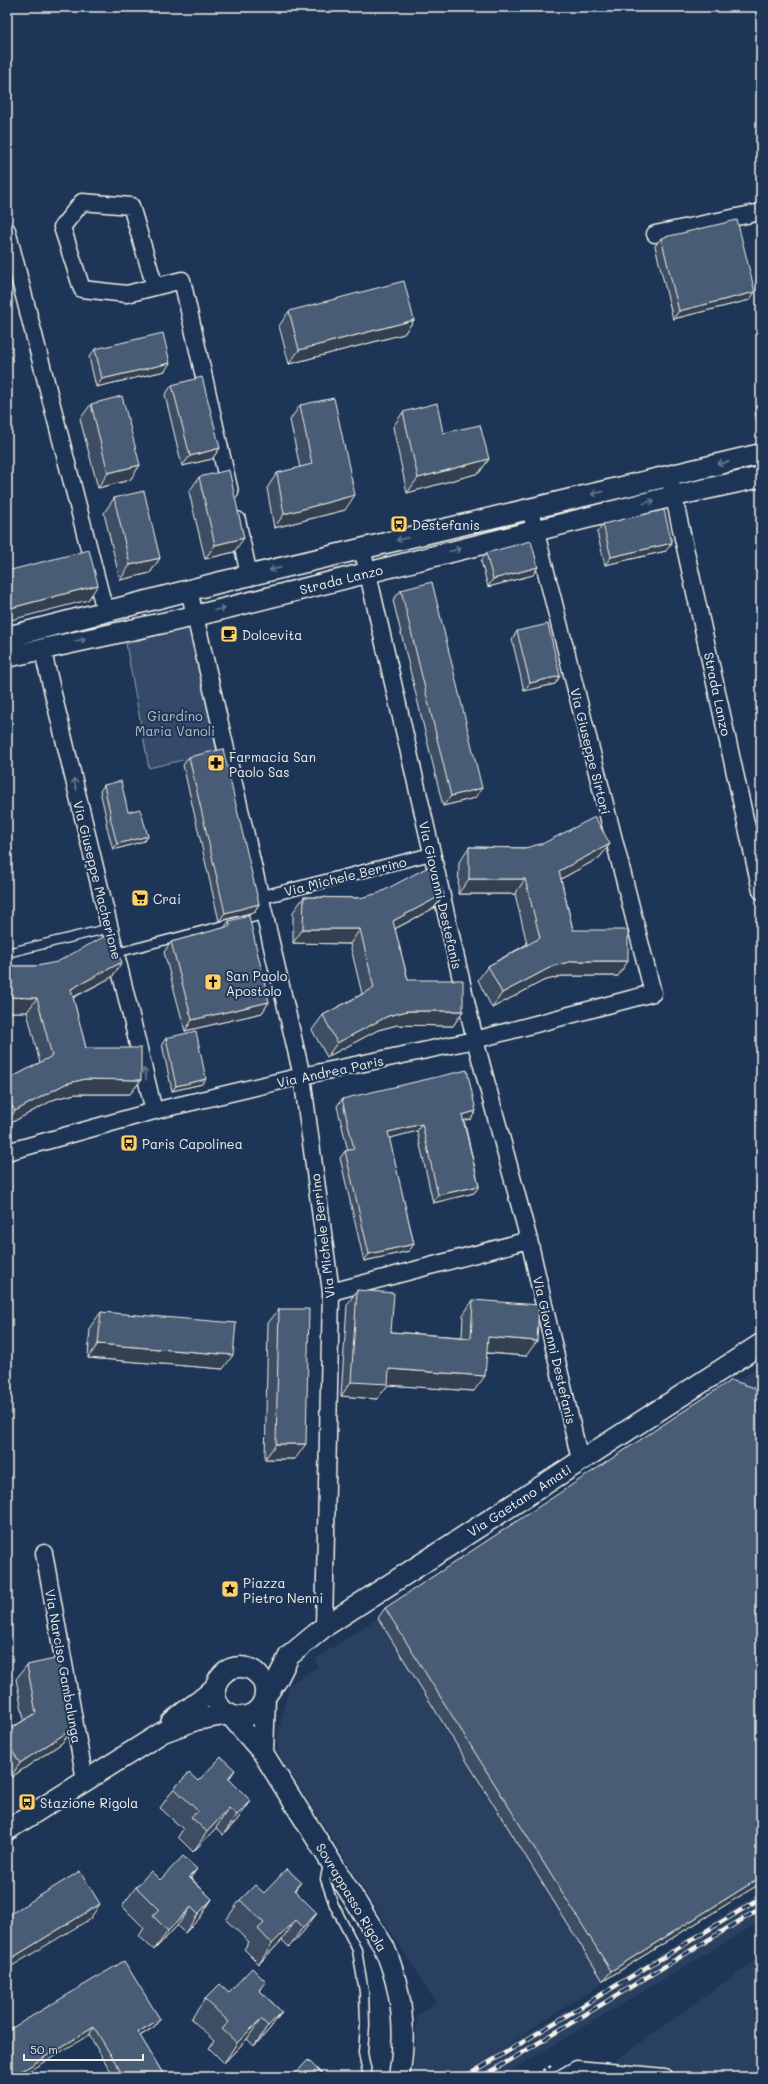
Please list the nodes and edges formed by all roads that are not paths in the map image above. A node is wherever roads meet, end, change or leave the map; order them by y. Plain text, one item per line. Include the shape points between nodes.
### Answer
1 (761, 212) edge
2 (7, 230) edge
3 (655, 234) dead end
4 (155, 287) junction
5 (761, 454) edge
6 (669, 476) junction
7 (761, 476) edge
8 (674, 496) junction
9 (530, 509) junction
10 (535, 531) junction
11 (362, 548) junction
12 (367, 572) junction
13 (249, 575) junction
14 (189, 590) junction
15 (105, 611) junction
16 (196, 616) junction
17 (7, 637) edge
18 (42, 648) junction
19 (7, 657) edge
20 (431, 854) junction
21 (761, 891) edge
22 (260, 898) junction
23 (263, 915) junction
24 (110, 928) junction
25 (7, 953) edge
26 (116, 953) junction
27 (653, 993) joint
28 (475, 1040) junction
29 (302, 1076) junction
30 (154, 1111) junction
31 (7, 1152) edge
32 (529, 1240) junction
33 (331, 1292) junction
34 (758, 1346) edge
35 (580, 1460) junction
36 (44, 1553) dead end
37 (324, 1627) junction
38 (289, 1656) junction
39 (252, 1669) junction
40 (216, 1686) junction
41 (265, 1697) junction
42 (229, 1714) junction
43 (163, 1732) junction
44 (263, 1753) junction
45 (85, 1780) junction
46 (7, 1830) edge
47 (329, 1859) junction
48 (368, 2077) edge
49 (399, 2077) edge
50 (563, 2077) edge
51 (665, 2077) edge

1 - 3 street
2 - 15 street
4 - 4 street via 128,294 82,289 62,227 82,202 131,206
4 - 13 street via 182,280
5 -> 6 street, Strada Lanzo
6 - 8 street, Strada Lanzo
6 -> 9 street, Strada Lanzo
7 - 8 street, Strada Lanzo
10 -> 8 street, Strada Lanzo
8 - 21 street, Strada Lanzo
9 - 10 street, Via Giuseppe Sirtori
9 -> 11 street, Strada Lanzo
12 -> 10 street, Strada Lanzo
10 - 27 street, Via Giuseppe Sirtori
11 - 12 street, Via Giovanni Destefanis
11 -> 13 street, Strada Lanzo
16 -> 12 street, Strada Lanzo
12 - 20 street, Via Giovanni Destefanis
13 - 14 street, Strada Lanzo
14 - 15 street, Strada Lanzo
14 - 16 street, Via Michele Berrino
15 - 17 street, Strada Lanzo
18 -> 16 street, Strada Lanzo
16 - 22 street, Via Michele Berrino
18 - 19 street, Strada Lanzo
24 -> 18 street, Via Giuseppe Macherione
20 - 22 street, Via Michele Berrino
20 - 28 street, Via Giovanni Destefanis
22 - 23 street, Via Michele Berrino
23 - 26 lane
23 - 29 street, Via Michele Berrino
24 - 25 lane
24 - 26 street, Via Giuseppe Macherione
30 -> 26 street, Via Giuseppe Macherione
27 - 28 street, Via Andrea Paris
28 - 29 street, Via Andrea Paris
28 - 32 street, Via Giovanni Destefanis
29 - 30 street, Via Andrea Paris
29 - 33 street, Via Michele Berrino
30 - 31 street, Via Andrea Paris
32 - 33 street
32 - 35 street, Via Giovanni Destefanis
33 - 37 street, Via Michele Berrino
34 - 35 street, Via Gaetano Amati
35 - 37 street, Via Gaetano Amati
36 - 45 street, Via Narciso Gambalunga
37 - 38 street, Via Gaetano Amati
38 - 39 street, Via Gaetano Amati
38 - 41 street, Via Gaetano Amati
39 - 40 street via 241,1666 232,1668 222,1675
39 - 41 street via 262,1679
40 - 42 street via 218,1703
40 - 43 street via 209,1695 178,1716
41 - 42 street via 259,1709 252,1714 237,1717
41 - 44 street
42 - 43 street via 196,1720
42 - 44 street
43 - 45 street
44 - 47 street, Sovrappasso Rigola
45 - 46 street
47 - 48 lane via 325,1879 334,1905 357,1950 363,1985 363,2053
47 - 49 street, Sovrappasso Rigola via 378,1934 393,1970 403,2017 403,2050
50 - 51 street via 577,2069

